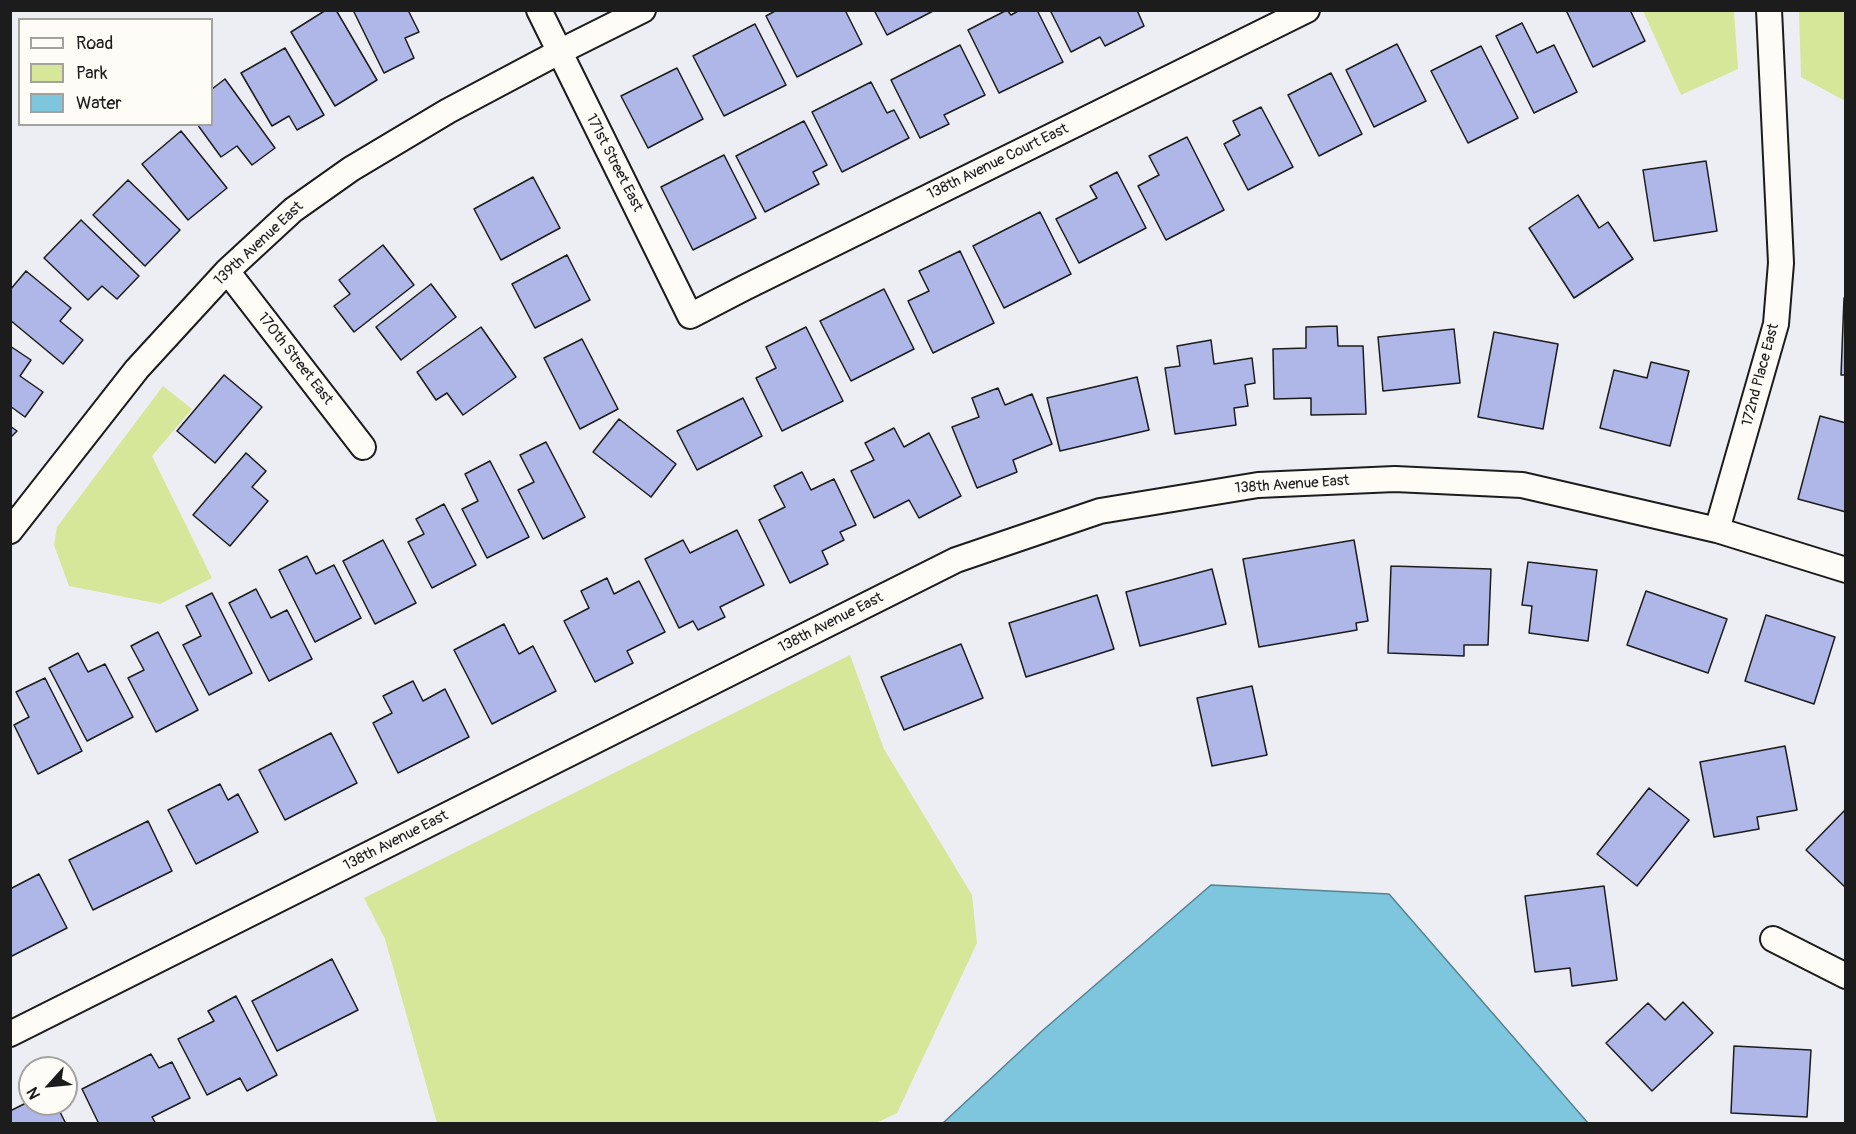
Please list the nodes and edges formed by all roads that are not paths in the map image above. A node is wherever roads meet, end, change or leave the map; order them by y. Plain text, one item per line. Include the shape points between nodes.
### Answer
1 (538, 10) edge
2 (643, 10) edge
3 (1307, 10) edge
4 (1769, 10) edge
5 (559, 52) junction
6 (227, 271) junction
7 (690, 316) joint
8 (363, 447) dead end
9 (1717, 530) junction
10 (10, 531) edge
11 (1845, 570) edge
12 (1773, 939) dead end
13 (1845, 976) edge
14 (10, 1034) edge

1 - 5 street, 171st Street East
2 - 5 street, 139th Avenue East
3 - 7 street, 138th Avenue Court East
4 - 9 street, 172nd Place East via 1781,263 1776,324
5 - 6 street, 139th Avenue East via 351,169 293,210
5 - 7 street, 171st Street East
6 - 8 street, 170th Street East
6 - 10 street, 139th Avenue East via 137,369
9 - 11 street
9 - 14 street, 138th Avenue East via 1522,485 1395,478 1258,485 1100,511 956,560
12 - 13 street

